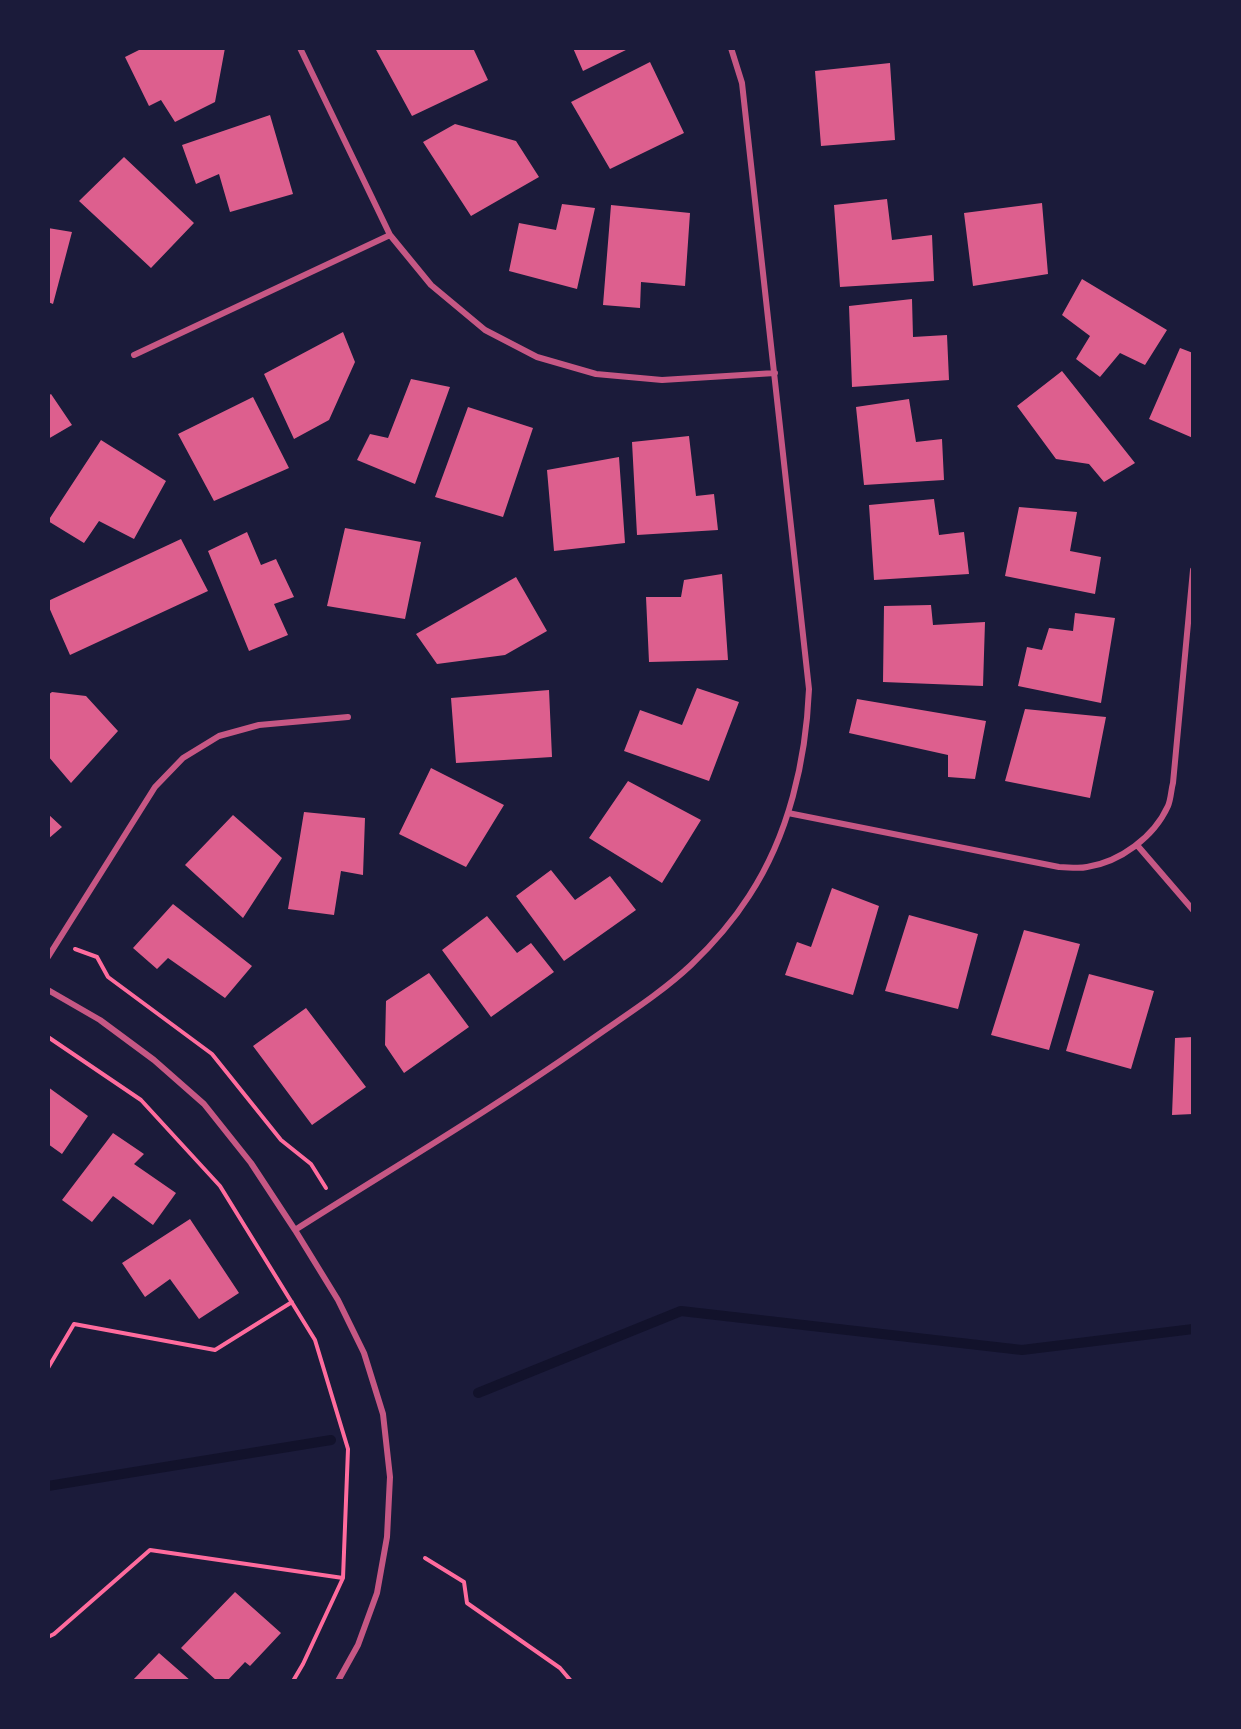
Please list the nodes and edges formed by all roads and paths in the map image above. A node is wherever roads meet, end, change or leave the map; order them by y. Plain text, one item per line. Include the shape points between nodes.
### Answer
1 (300, 48) edge
2 (731, 48) edge
3 (390, 235) junction
4 (134, 356) dead end
5 (775, 373) junction
6 (1193, 570) edge
7 (348, 717) dead end
8 (788, 813) junction
9 (1137, 845) junction
10 (1193, 910) edge
11 (57, 942) junction
12 (48, 957) edge
13 (48, 990) edge
14 (48, 1037) edge
15 (336, 1204) junction
16 (295, 1230) junction
17 (292, 1302) junction
18 (48, 1368) edge
19 (425, 1558) dead end
20 (343, 1578) junction
21 (48, 1637) edge
22 (293, 1681) edge
23 (338, 1681) edge
24 (571, 1681) edge

1 - 3 street
2 - 5 street via 742,83
3 - 4 street
3 - 5 street via 431,285 485,330 537,357 596,374 662,380
5 - 8 street via 809,689 801,768
6 - 9 street via 1173,783 1168,806
7 - 11 street via 259,725 219,736 183,758 155,787
8 - 9 street via 1059,867 1086,867 1113,860
8 - 15 street via 772,855 750,894 724,931 690,966 519,1090
9 - 10 street
11 - 12 street
11 - 15 path via 97,957 108,977 212,1054 281,1140 311,1164
13 - 16 street via 100,1020 204,1104 251,1163
14 - 17 path via 141,1100 220,1186
15 - 16 street
16 - 23 street via 338,1300 364,1353 383,1414 390,1476 387,1537 376,1593 358,1646
17 - 18 path via 215,1350 74,1324
17 - 20 path via 315,1340 348,1449
19 - 24 path via 464,1582 466,1603 560,1668
20 - 21 path via 150,1550
20 - 22 path

